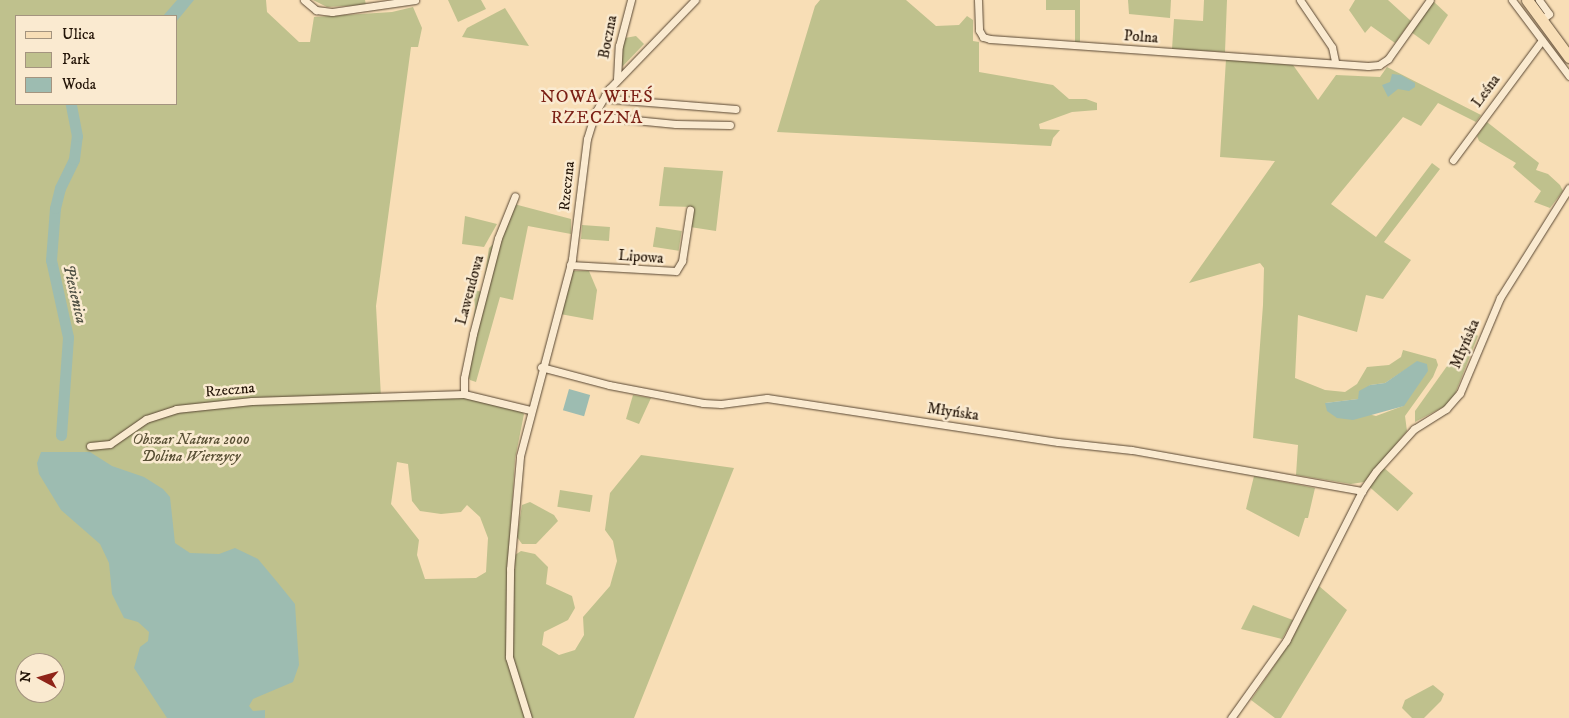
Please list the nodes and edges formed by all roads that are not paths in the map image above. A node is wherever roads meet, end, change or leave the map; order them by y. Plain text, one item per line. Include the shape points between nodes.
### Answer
1 (304, 0) edge
2 (415, 0) edge
3 (631, 0) edge
4 (695, 0) edge
5 (978, 0) edge
6 (1300, 0) edge
7 (1430, 0) edge
8 (1512, 0) edge
9 (1527, 0) edge
10 (1539, 0) edge
11 (1541, 20) junction
12 (1542, 40) junction
13 (1569, 57) edge
14 (1336, 61) junction
15 (1569, 76) edge
16 (617, 79) junction
17 (605, 95) junction
18 (736, 109) dead end
19 (594, 116) junction
20 (730, 125) dead end
21 (1454, 160) dead end
22 (1569, 188) edge
23 (515, 196) dead end
24 (690, 210) dead end
25 (570, 266) junction
26 (541, 366) junction
27 (464, 394) junction
28 (530, 410) junction
29 (90, 446) dead end
30 (1362, 490) junction
31 (528, 718) edge
32 (1231, 718) edge

1 - 2 street via 316,10 332,12
3 - 16 street, Boczna via 619,46
4 - 16 street, Rzeczna
5 - 14 street, Polna via 979,30 990,40
6 - 14 street via 1332,47
7 - 14 street, Polna via 1383,64 1368,66
8 - 12 street
9 - 11 main road
10 - 11 street via 1549,14
11 - 13 main road
12 - 15 street
12 - 21 street, Leśna
16 - 17 street, Rzeczna
17 - 18 street via 611,99
17 - 19 street, Rzeczna
19 - 20 street via 676,124
19 - 25 street, Rzeczna via 585,150
22 - 30 street, Młyńska via 1500,298 1460,392 1446,409 1414,429 1392,450
23 - 27 street, Lawendowa via 498,238 473,334
24 - 25 street, Lipowa via 682,261 676,272
25 - 26 street, Rzeczna
26 - 28 street, Rzeczna
26 - 30 street, Młyńska via 609,385 703,403 727,404 767,398 1058,442 1132,450
27 - 28 street, Rzeczna
27 - 29 street, Rzeczna via 272,400 176,410 146,419 110,444
28 - 31 street, Rzeczna via 519,465 508,638 509,657
30 - 32 street, Młyńska via 1286,641

